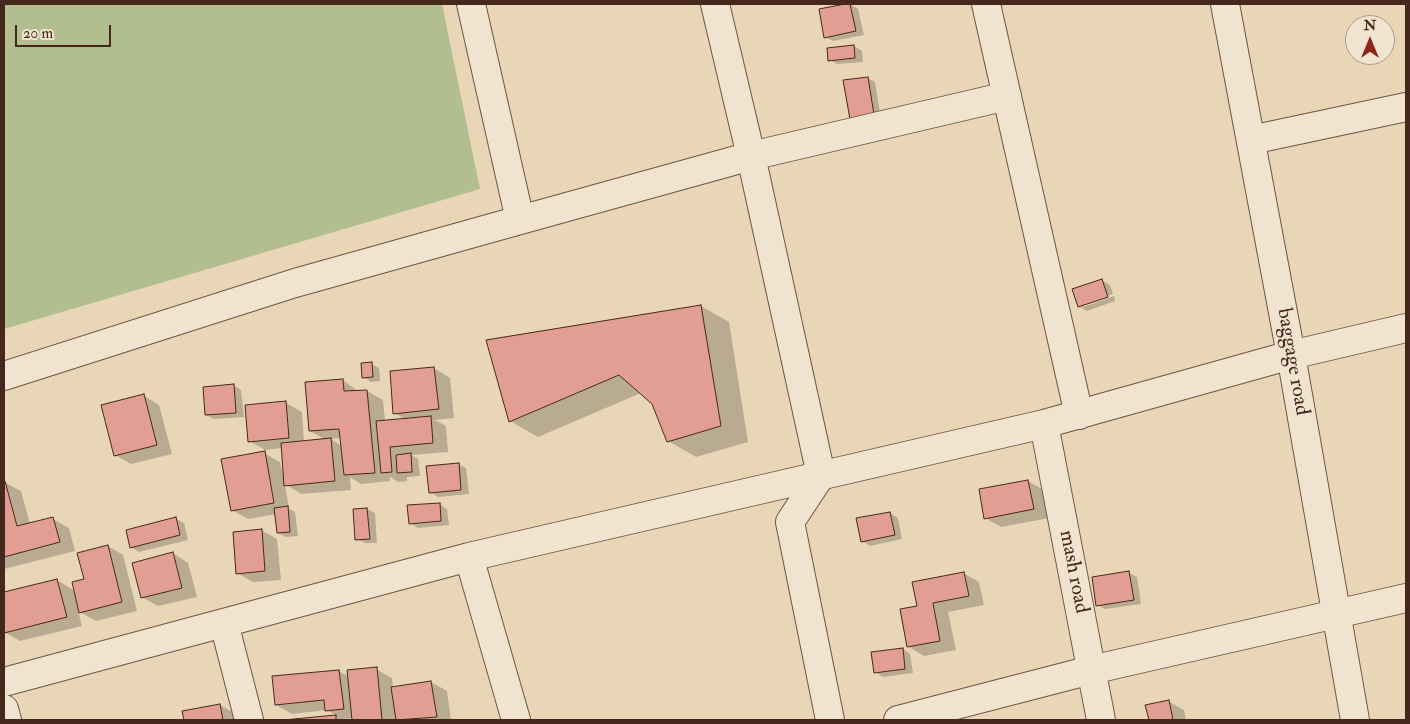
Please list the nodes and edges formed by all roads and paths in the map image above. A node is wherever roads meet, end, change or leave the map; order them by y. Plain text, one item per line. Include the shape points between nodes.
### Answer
1 (471, 4) edge
2 (715, 4) edge
3 (986, 4) edge
4 (1225, 4) edge
5 (1007, 96) junction
6 (1406, 107) edge
7 (1251, 140) junction
8 (751, 156) junction
9 (520, 220) junction
10 (1406, 328) edge
11 (1291, 355) junction
12 (4, 376) edge
13 (1079, 415) junction
14 (1044, 424) junction
15 (821, 475) junction
16 (469, 557) junction
17 (1406, 598) edge
18 (1334, 614) junction
19 (224, 623) junction
20 (1091, 670) junction
21 (4, 682) edge
22 (4, 709) edge
23 (7, 720) edge
24 (249, 720) edge
25 (516, 720) edge
26 (830, 720) edge
27 (898, 720) edge
28 (1101, 720) edge
29 (1355, 720) edge

1 - 9 street
2 - 8 street
3 - 5 street
4 - 7 street, baggage road
5 - 8 street
5 - 13 street
6 - 7 street
7 - 11 street, baggage road
8 - 9 street
8 - 15 street
9 - 12 street via 295,283
10 - 11 street
11 - 13 street
11 - 18 street, baggage road
13 - 14 street
14 - 15 street
14 - 20 street, mash road
15 - 16 street
15 - 26 street via 790,522
16 - 19 street
16 - 25 street
17 - 18 street
18 - 20 street
18 - 29 street, baggage road
19 - 21 street
19 - 24 street
20 - 27 street
20 - 28 street, mash road
22 - 23 street

